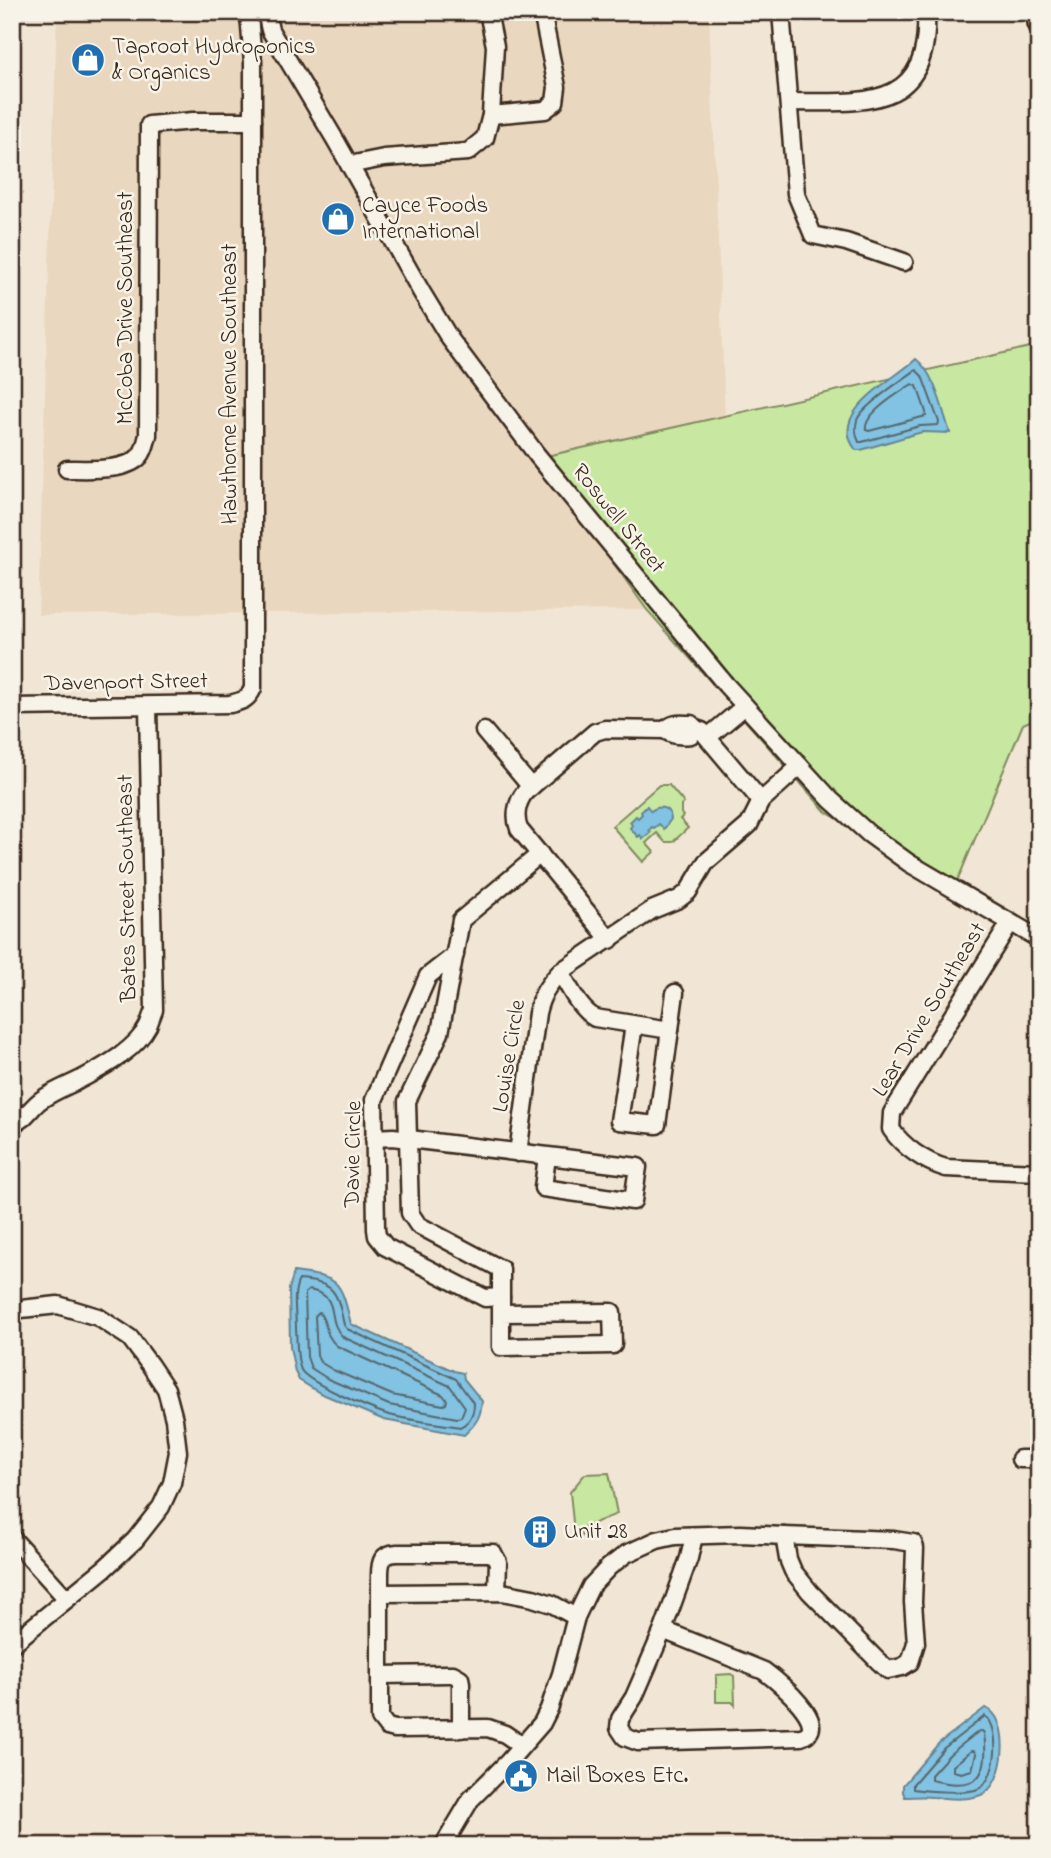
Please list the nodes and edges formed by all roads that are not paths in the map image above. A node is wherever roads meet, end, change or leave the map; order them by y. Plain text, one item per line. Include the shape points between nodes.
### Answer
1 (266, 12) edge
2 (488, 12) edge
3 (542, 12) edge
4 (781, 12) edge
5 (926, 12) edge
6 (1038, 12) edge
7 (248, 14) edge
8 (1039, 23) edge
9 (273, 34) junction
10 (253, 62) junction
11 (789, 102) junction
12 (491, 115) junction
13 (253, 121) junction
14 (349, 165) junction
15 (904, 262) dead end
16 (67, 469) dead end
17 (241, 701) joint
18 (148, 706) junction
19 (745, 706) junction
20 (12, 707) edge
21 (484, 731) dead end
22 (702, 733) junction
23 (800, 766) junction
24 (531, 787) junction
25 (761, 802) junction
26 (540, 854) junction
27 (1010, 923) junction
28 (1039, 939) edge
29 (610, 940) junction
30 (455, 955) junction
31 (560, 972) junction
32 (676, 993) dead end
33 (634, 1025) junction
34 (670, 1030) junction
35 (12, 1124) edge
36 (374, 1138) junction
37 (408, 1139) junction
38 (518, 1153) junction
39 (547, 1156) junction
40 (1039, 1172) edge
41 (501, 1305) junction
42 (12, 1310) edge
43 (1020, 1459) dead end
44 (1039, 1459) edge
45 (694, 1536) junction
46 (784, 1536) junction
47 (12, 1538) edge
48 (497, 1591) junction
49 (381, 1593) junction
50 (67, 1599) junction
51 (576, 1617) junction
52 (663, 1630) junction
53 (12, 1644) edge
54 (380, 1675) junction
55 (461, 1729) junction
56 (521, 1745) junction
57 (443, 1846) edge

1 - 9 street, Roswell Street
2 - 12 street via 495,46
3 - 12 street via 557,87 555,102 545,110
4 - 11 street
5 - 11 street via 923,55 916,72 894,93 859,102
6 - 8 main road
7 - 9 street, Roswell Street
7 - 10 street, Hawthorne Avenue Southeast
9 - 10 street
9 - 14 street, Roswell Street
10 - 13 street, Hawthorne Avenue Southeast
11 - 15 street via 796,194 813,235
12 - 14 street via 485,138 468,152
13 - 16 street, McCoba Drive Southeast via 149,125 148,435 144,450 131,464
13 - 17 street, Hawthorne Avenue Southeast via 254,679 249,696
14 - 19 street, Roswell Street via 471,369
17 - 18 street, Davenport Street
18 - 20 street, Davenport Street
18 - 35 street, Bates Street Southeast via 154,1010 131,1046 39,1101
19 - 22 street
19 - 23 street, Roswell Street
21 - 24 street
22 - 24 street via 595,732
22 - 25 street
23 - 25 street
23 - 27 street, Roswell Street via 869,834
24 - 26 street via 519,801 516,817 519,829
25 - 29 street via 749,825 706,862 688,892 652,910
26 - 29 street
26 - 30 street, Davie Circle via 461,920
27 - 28 street, Roswell Street
27 - 40 street, Lear Drive Southeast via 892,1112 891,1129 905,1146 939,1166
29 - 31 street
30 - 36 street, Davie Circle via 428,976 374,1100
30 - 37 street, Davie Circle via 440,1032 407,1101
31 - 33 street via 589,1015
31 - 38 street, Louise Circle via 540,1000
32 - 34 street
33 - 34 street
33 - 34 street via 619,1121 657,1125
36 - 37 street
36 - 41 street, Davie Circle via 380,1241
37 - 38 street
37 - 41 street, Davie Circle via 413,1220 501,1269
38 - 39 street
39 - 39 street via 638,1167 633,1201 543,1188
41 - 41 street, Davie Circle via 501,1347 613,1345 612,1312
42 - 50 street via 58,1305 98,1317 130,1338 166,1389 174,1419 178,1452 161,1507 135,1540
43 - 44 street
45 - 46 street
45 - 51 street via 657,1540 626,1554 591,1586
45 - 52 street
46 - 46 street via 793,1571 878,1661 888,1670 909,1662 916,1643 913,1543
47 - 50 street
48 - 49 street
48 - 49 street via 498,1562 493,1553 390,1553 380,1563
48 - 51 street via 552,1604
49 - 54 street
50 - 53 street
51 - 56 street via 549,1709
52 - 52 street via 620,1719 625,1737 638,1742 801,1737 808,1733 812,1727 805,1711 764,1671
54 - 55 street via 380,1718 387,1727
54 - 55 street via 457,1675
55 - 56 street via 488,1728
56 - 57 street via 471,1799

